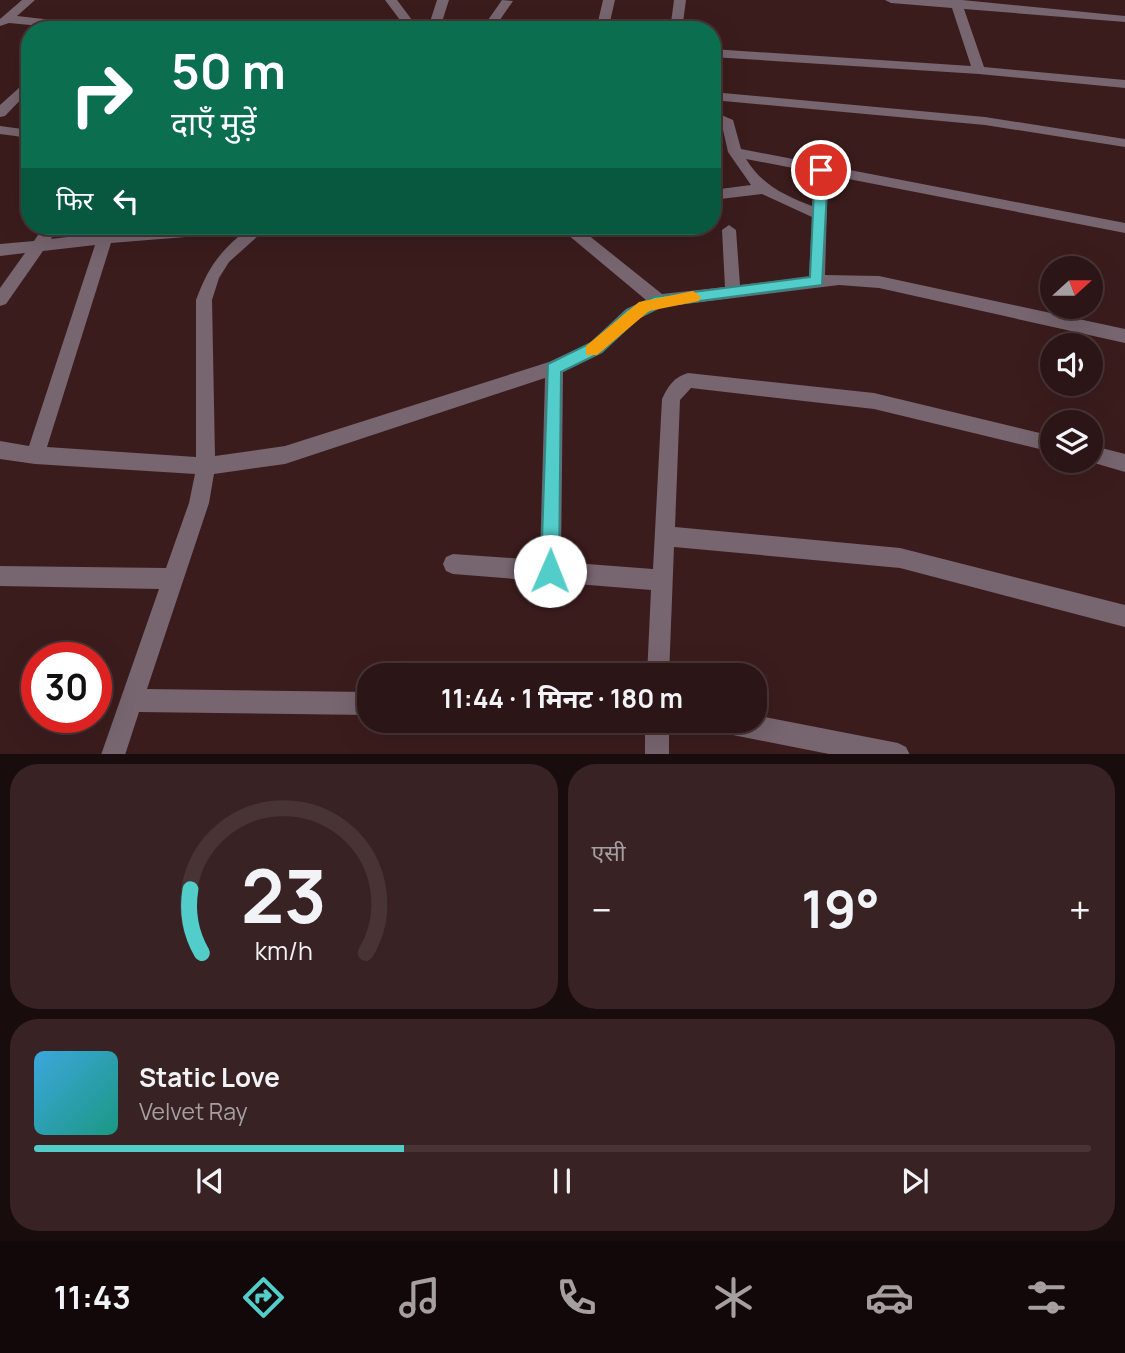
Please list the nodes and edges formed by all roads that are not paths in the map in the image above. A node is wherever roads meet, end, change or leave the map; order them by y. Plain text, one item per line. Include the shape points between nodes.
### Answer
1 (29, 0) edge
2 (391, 0) edge
3 (443, 0) edge
4 (609, 0) edge
5 (680, 0) edge
6 (891, 0) edge
7 (507, 1) edge
8 (956, 2) edge
9 (1125, 19) edge
10 (406, 21) edge
11 (436, 21) edge
12 (493, 21) edge
13 (605, 21) edge
14 (677, 21) edge
15 (3, 22) edge
16 (21, 22) edge
17 (721, 54) edge
18 (979, 70) junction
19 (1125, 84) edge
20 (21, 91) edge
21 (721, 97) edge
22 (0, 113) edge
23 (721, 119) edge
24 (0, 130) edge
25 (21, 133) edge
26 (1125, 144) edge
27 (735, 152) junction
28 (821, 170) junction
29 (762, 190) junction
30 (721, 194) edge
31 (819, 214) junction
32 (1125, 228) edge
33 (729, 230) dead end
34 (45, 235) edge
35 (116, 235) edge
36 (248, 235) edge
37 (578, 235) edge
38 (105, 237) junction
39 (37, 247) junction
40 (0, 250) edge
41 (817, 281) junction
42 (733, 292) junction
43 (0, 300) edge
44 (659, 301) junction
45 (1125, 335) edge
46 (554, 368) junction
47 (1040, 441) edge
48 (0, 450) edge
49 (35, 455) junction
50 (1103, 457) edge
51 (1125, 463) edge
52 (206, 466) junction
53 (665, 536) junction
54 (453, 564) dead end
55 (550, 571) junction
56 (0, 576) edge
57 (174, 579) junction
58 (663, 580) junction
59 (1125, 616) edge
60 (659, 663) edge
61 (132, 700) junction
62 (357, 704) edge
63 (767, 729) edge
64 (657, 733) edge
65 (113, 754) edge
66 (657, 754) edge
67 (898, 754) edge

1 - 15 street
2 - 10 street
3 - 11 street
4 - 13 street
5 - 14 street
6 - 8 street
7 - 12 street
8 - 9 street
8 - 18 street
15 - 16 street
17 - 18 street
18 - 19 street
20 - 22 street
21 - 26 street via 985,121
23 - 27 street via 728,122
24 - 25 street
27 - 28 street
27 - 29 street
28 - 31 street
28 - 32 street
29 - 30 street
29 - 31 street
31 - 41 street
33 - 42 street
34 - 39 street
35 - 38 street
36 - 52 street via 212,277 204,300
37 - 44 street
38 - 39 street
38 - 49 street
39 - 40 street
39 - 43 street
41 - 42 street
41 - 45 street via 868,280
42 - 44 street
44 - 46 street via 632,314 596,348
46 - 52 street via 285,455
46 - 55 street
47 - 53 street via 874,401 688,380 671,400
48 - 49 street
49 - 52 street
50 - 51 street
52 - 57 street via 200,503
53 - 58 street
53 - 59 street via 900,558
54 - 55 street
55 - 58 street
56 - 57 street
57 - 61 street
58 - 60 street
61 - 62 street
61 - 65 street
63 - 67 street
64 - 66 street

